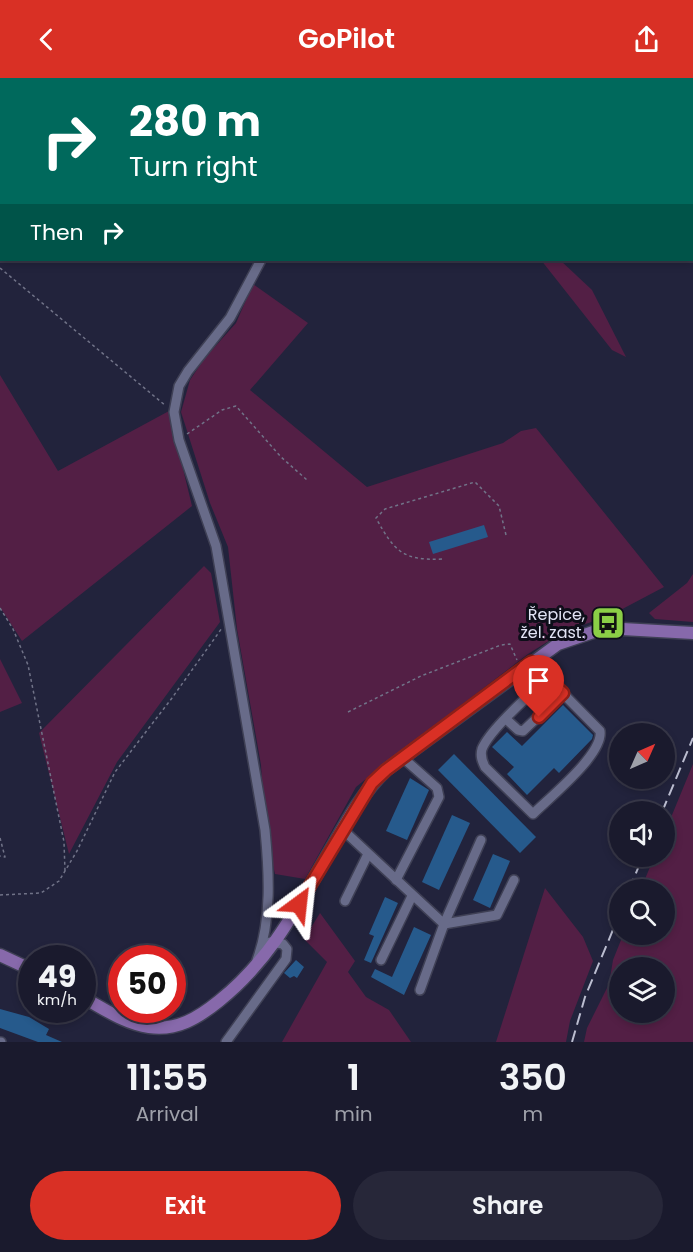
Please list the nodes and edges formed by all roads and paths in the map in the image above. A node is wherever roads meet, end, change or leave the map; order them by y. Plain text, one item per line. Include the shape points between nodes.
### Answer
1 (260, 261) edge
2 (0, 268) edge
3 (174, 411) junction
4 (179, 440) junction
5 (308, 480) dead end
6 (506, 535) dead end
7 (442, 559) dead end
8 (0, 608) edge
9 (227, 620) junction
10 (693, 633) edge
11 (526, 665) junction
12 (547, 678) junction
13 (563, 693) junction
14 (348, 712) dead end
15 (506, 719) junction
16 (402, 757) junction
17 (342, 829) junction
18 (0, 838) edge
19 (481, 840) dead end
20 (368, 854) junction
21 (0, 856) edge
22 (65, 872) junction
23 (396, 880) junction
24 (514, 880) dead end
25 (0, 895) edge
26 (412, 896) junction
27 (345, 900) dead end
28 (444, 924) junction
29 (271, 940) junction
30 (0, 955) edge
31 (381, 960) dead end
32 (18, 963) edge
33 (420, 990) dead end
34 (96, 1004) edge
35 (226, 1042) edge

1 - 3 street via 230,318 188,370 179,386
2 - 3 path
3 - 4 street
4 - 5 path via 222,410 236,406 281,457
4 - 9 street via 216,546
6 - 7 path via 499,506 475,482 385,509 376,518 399,552 419,560
8 - 22 path via 28,665 64,842
9 - 22 path via 115,772
9 - 29 street via 266,830
10 - 11 main road via 605,628 558,644
11 - 12 street
11 - 14 path via 510,644 501,645 422,676
11 - 16 main road
12 - 13 street
12 - 15 street
13 - 15 street via 523,731
13 - 15 street via 601,736 593,755 533,814 481,759 482,750
16 - 17 main road via 372,783
16 - 23 street via 437,788 439,797
17 - 20 street
17 - 29 main road
18 - 21 path via 4,857
19 - 28 street
20 - 23 street
20 - 27 street
22 - 25 path via 59,881 41,892
23 - 26 street
24 - 28 street via 497,915
26 - 28 street
26 - 31 street
28 - 33 street
29 - 34 main road via 252,973 195,1019 171,1027 147,1027
29 - 35 street via 287,949 286,959
30 - 32 main road

